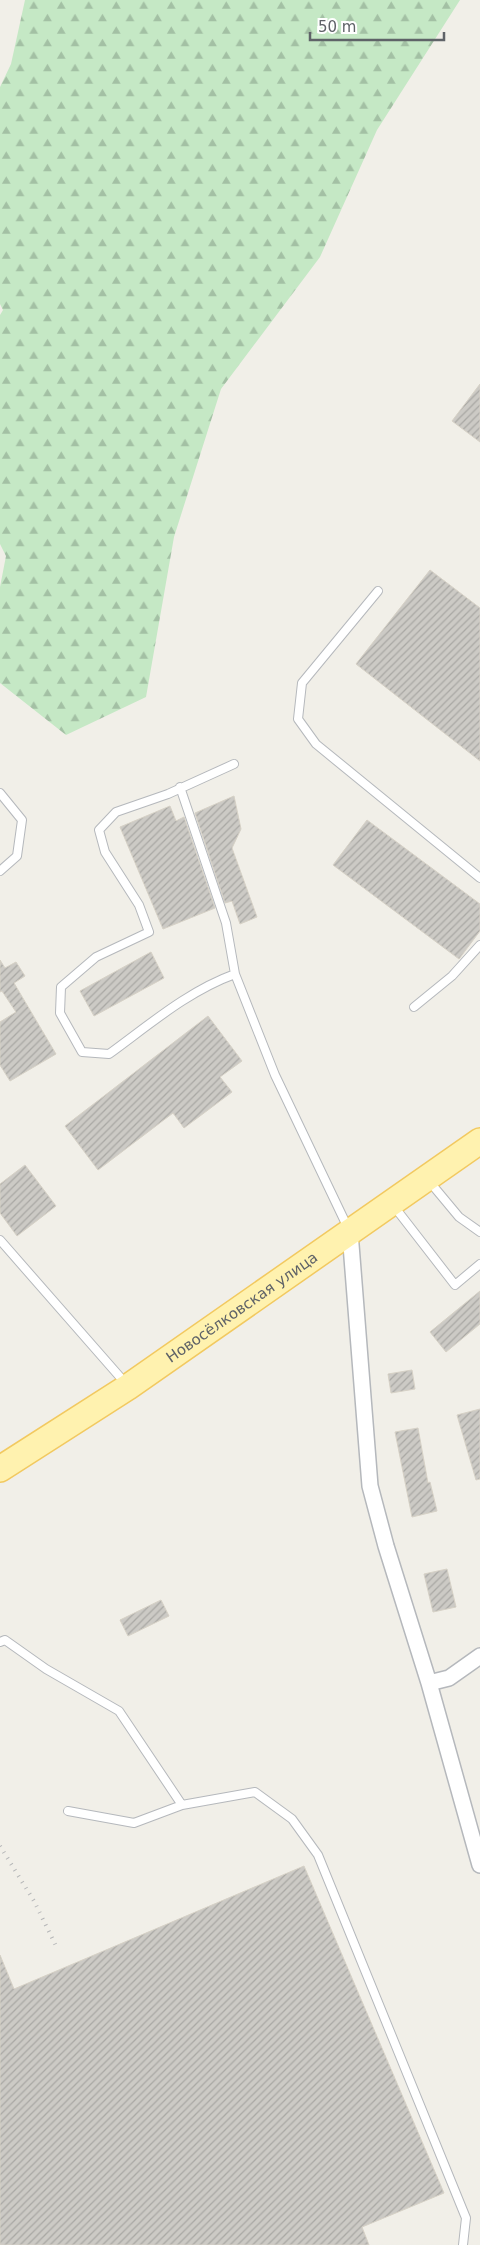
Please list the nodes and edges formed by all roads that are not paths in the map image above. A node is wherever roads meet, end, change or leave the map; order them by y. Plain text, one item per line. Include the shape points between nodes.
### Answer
1 (378, 591) dead end
2 (234, 764) dead end
3 (180, 787) junction
4 (0, 793) edge
5 (0, 871) edge
6 (480, 878) edge
7 (480, 945) edge
8 (235, 974) junction
9 (414, 1007) dead end
10 (480, 1141) edge
11 (427, 1178) junction
12 (392, 1203) junction
13 (350, 1232) junction
14 (480, 1232) edge
15 (0, 1240) edge
16 (480, 1264) edge
17 (128, 1387) junction
18 (0, 1468) edge
19 (0, 1642) edge
20 (480, 1656) edge
21 (429, 1683) junction
22 (182, 1805) junction
23 (68, 1811) dead end
24 (479, 1861) edge
25 (463, 2245) edge

1 - 6 lane via 302,683 298,719 316,744
2 - 3 lane
3 - 8 lane via 226,923
3 - 8 lane via 116,812 99,830 104,852 139,905 149,932 96,957 61,987 60,1013 82,1052 109,1054 182,1000
4 - 5 lane via 22,820 17,856
7 - 9 lane via 452,976
8 - 13 lane via 275,1074
10 - 11 main road, Новосёлковская улица
11 - 12 main road, Новосёлковская улица
11 - 14 lane via 459,1217
12 - 13 main road, Новосёлковская улица
12 - 16 lane via 455,1285
13 - 17 main road, Новосёлковская улица
13 - 21 street via 370,1486
15 - 17 lane
17 - 18 main road, Новосёлковская улица
19 - 22 lane via 5,1640 46,1670 119,1711
20 - 21 street via 448,1678
21 - 24 street
22 - 23 lane via 134,1823
22 - 25 lane via 256,1792 292,1819 318,1855 466,2218

